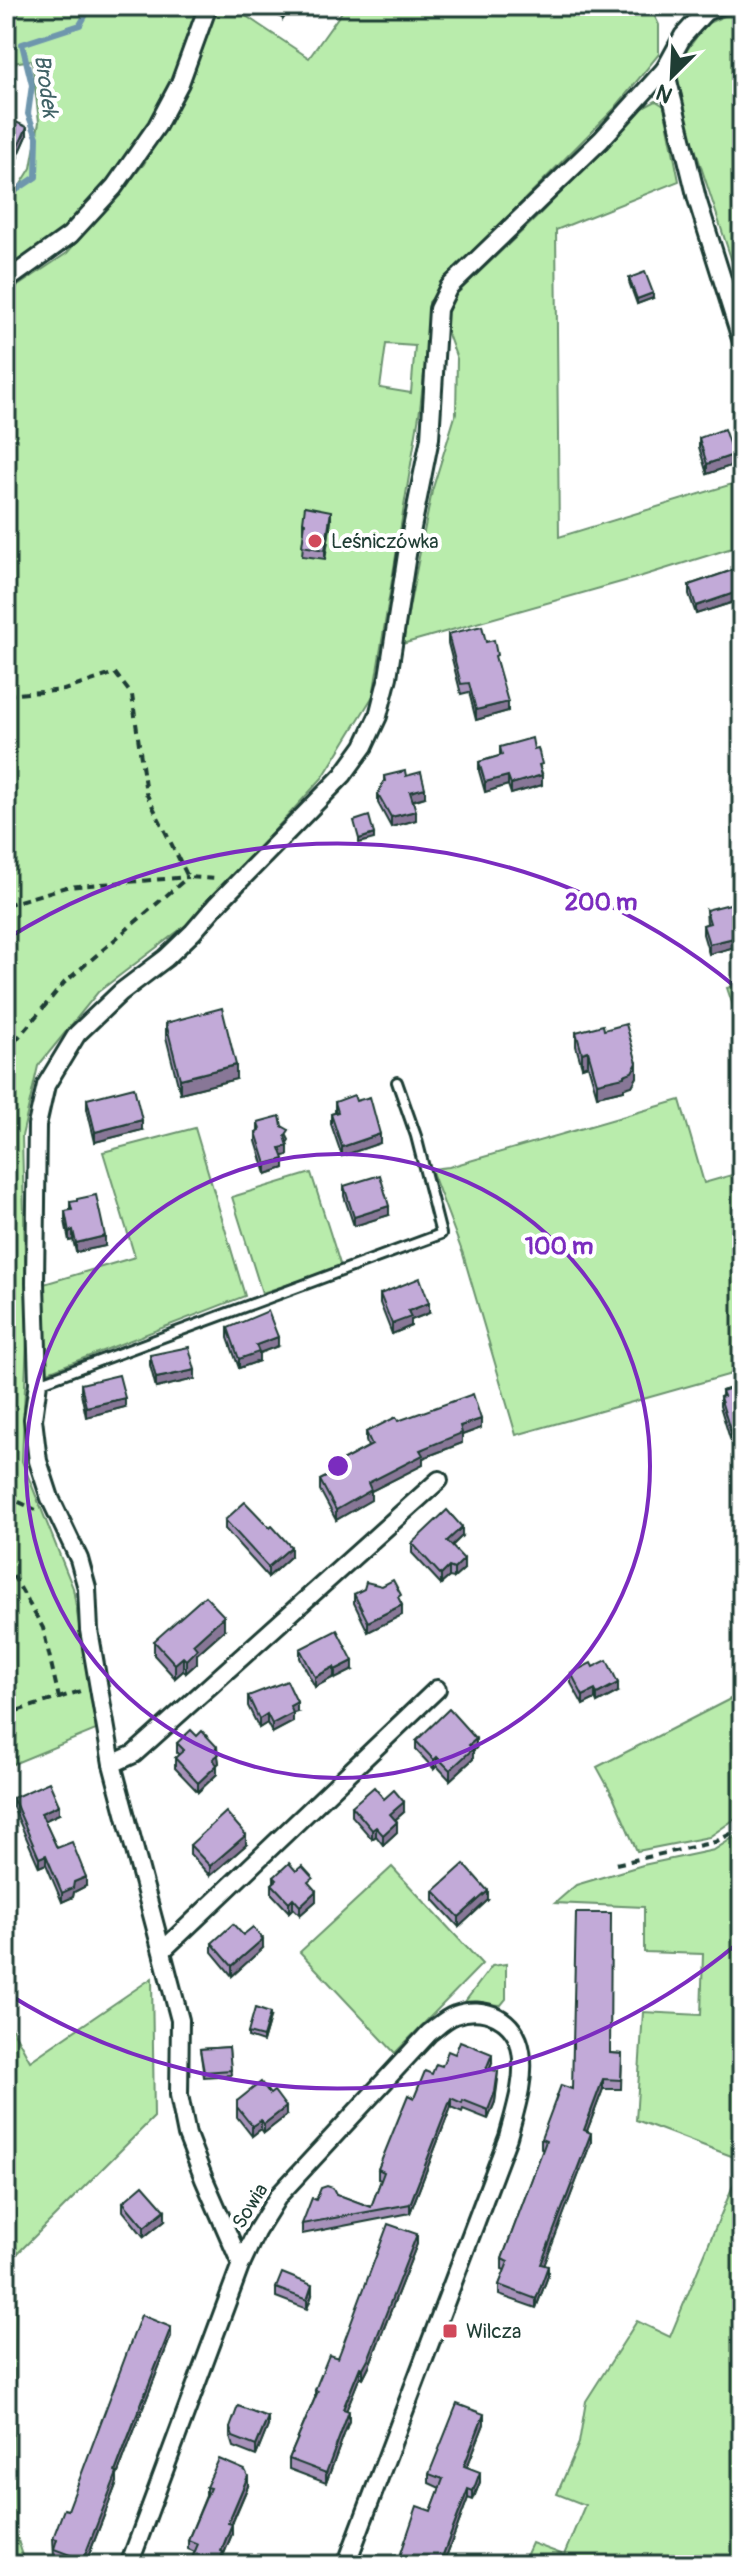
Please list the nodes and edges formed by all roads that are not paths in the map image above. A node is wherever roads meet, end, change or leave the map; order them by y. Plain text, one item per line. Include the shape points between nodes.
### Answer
1 (208, 6) edge
2 (719, 6) edge
3 (665, 69) junction
4 (6, 281) edge
5 (742, 342) edge
6 (397, 1082) dead end
7 (38, 1383) junction
8 (439, 1480) dead end
9 (437, 1689) dead end
10 (112, 1764) junction
11 (163, 1950) junction
12 (241, 2264) junction
13 (129, 2565) edge
14 (346, 2565) edge

1 - 4 street via 180,83 114,187 70,235
2 - 3 street via 705,12 683,36
3 - 5 street via 697,199
3 - 7 street via 601,140 449,287 438,309 430,438 388,677 364,746 343,775 166,958 77,1034 46,1085 35,1152
6 - 7 lane via 441,1234
7 - 10 street via 33,1419 38,1461 87,1588
8 - 10 street via 134,1754
9 - 11 street
10 - 11 street
11 - 12 street via 180,2020 179,2095 187,2135
12 - 13 street, Sowia
12 - 14 street, Sowia via 279,2195 429,2033 452,2015 475,2010 496,2015 512,2027 522,2061 508,2137

